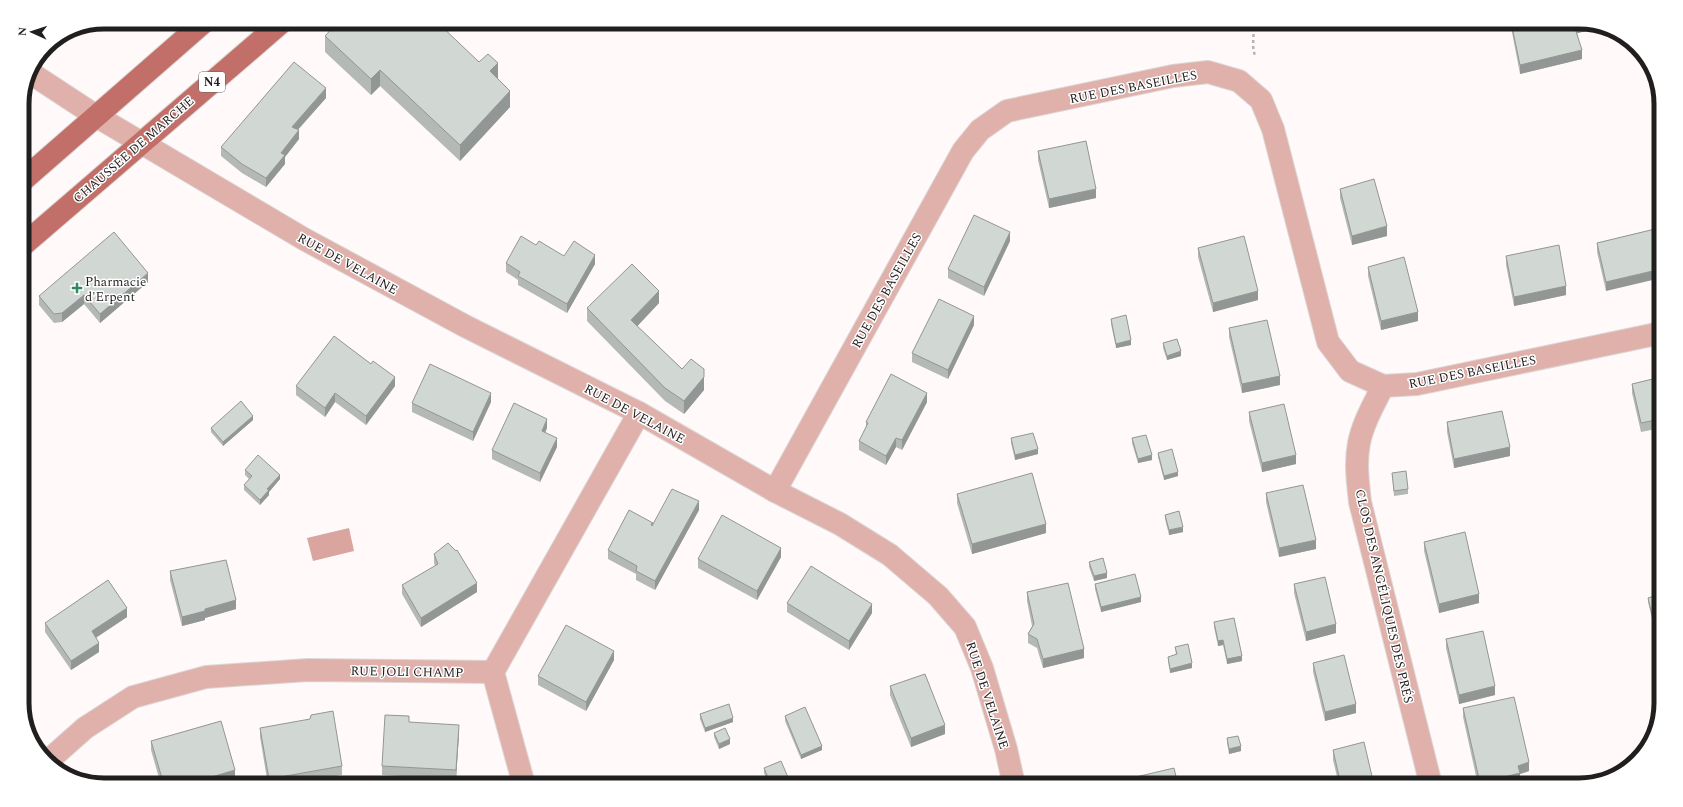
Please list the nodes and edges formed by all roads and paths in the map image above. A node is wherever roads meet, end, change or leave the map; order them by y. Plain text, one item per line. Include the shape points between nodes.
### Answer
1 (196, 29) edge
2 (274, 29) edge
3 (35, 76) edge
4 (96, 116) junction
5 (142, 143) junction
6 (29, 175) edge
7 (29, 240) edge
8 (1654, 334) edge
9 (1383, 386) junction
10 (638, 413) junction
11 (775, 490) junction
12 (493, 672) junction
13 (53, 757) edge
14 (522, 778) edge
15 (1012, 778) edge
16 (1429, 778) edge

1 - 4 main road
2 - 5 main road, CHAUSSÉE DE MARCHE / N4
3 - 4 street, RUE DE VELAINE
4 - 5 street, RUE DE VELAINE
4 - 6 main road
5 - 7 main road, CHAUSSÉE DE MARCHE / N4
5 - 10 street, RUE DE VELAINE via 304,239 465,326
8 - 9 street, RUE DES BASEILLES via 1417,384
9 - 11 street, RUE DES BASEILLES via 1350,371 1328,342 1273,129 1262,100 1239,80 1208,72 1173,76 1006,111 980,130 963,151
9 - 16 street, CLOS DES ANGÉLIQUES DES PRÉS via 1359,443 1357,473 1360,502
10 - 11 street, RUE DE VELAINE
10 - 12 street
11 - 15 street, RUE DE VELAINE via 840,524 890,555 938,596 965,627 982,668
12 - 13 street, RUE JOLI CHAMP via 308,670 206,677 133,697 85,728
12 - 14 street

